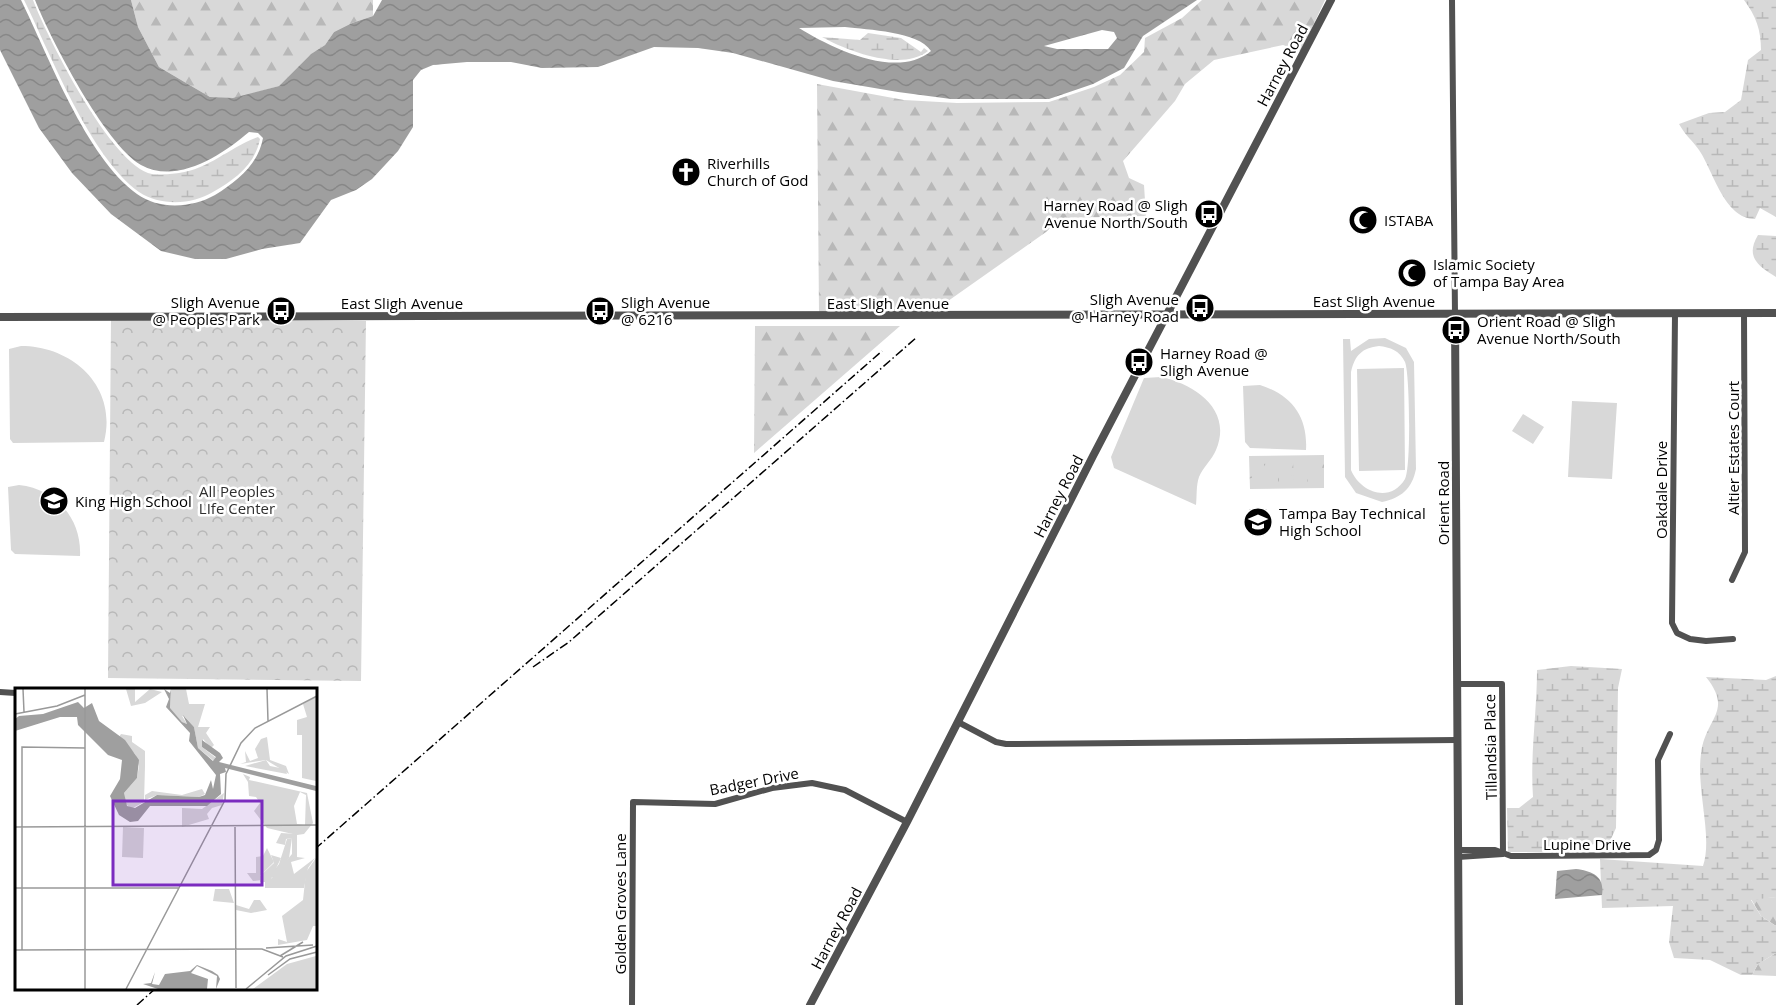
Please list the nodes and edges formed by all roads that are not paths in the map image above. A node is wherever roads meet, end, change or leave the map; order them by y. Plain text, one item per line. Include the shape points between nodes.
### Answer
1 (1331, 0) edge
2 (1452, 0) edge
3 (1744, 313) junction
4 (1776, 313) edge
5 (1455, 314) junction
6 (1675, 314) junction
7 (1166, 316) junction
8 (0, 317) edge
9 (1732, 580) dead end
10 (1733, 639) dead end
11 (1457, 684) junction
12 (0, 692) edge
13 (15, 693) edge
14 (958, 722) junction
15 (1670, 734) dead end
16 (1457, 740) junction
17 (633, 802) joint
18 (907, 822) junction
19 (1458, 853) junction
20 (1503, 854) junction
21 (632, 1005) edge
22 (810, 1005) edge
23 (1459, 1005) edge

1 - 7 street, Harney Road
2 - 5 street, Orient Road
3 - 4 street, East Sligh Avenue
3 - 6 street, East Sligh Avenue
3 - 9 street, Altier Estates Court via 1745,552
5 - 6 street, East Sligh Avenue
5 - 7 street, East Sligh Avenue
5 - 11 street, Orient Road
6 - 10 street, Oakdale Drive via 1672,623 1677,633 1690,639
7 - 8 street, East Sligh Avenue
7 - 14 street, Harney Road
11 - 16 street, Orient Road
11 - 20 street, Tillandsia Place via 1502,684
12 - 13 street
14 - 16 street via 1006,744
14 - 18 street, Harney Road
15 - 20 street, Lupine Drive via 1658,760 1659,840 1653,853
16 - 19 street, Orient Road
17 - 18 street, Badger Drive via 715,804 772,788 812,783 845,789
17 - 21 street, Golden Groves Lane
18 - 22 street, Harney Road
19 - 20 street via 1494,857
19 - 23 street, Orient Road

